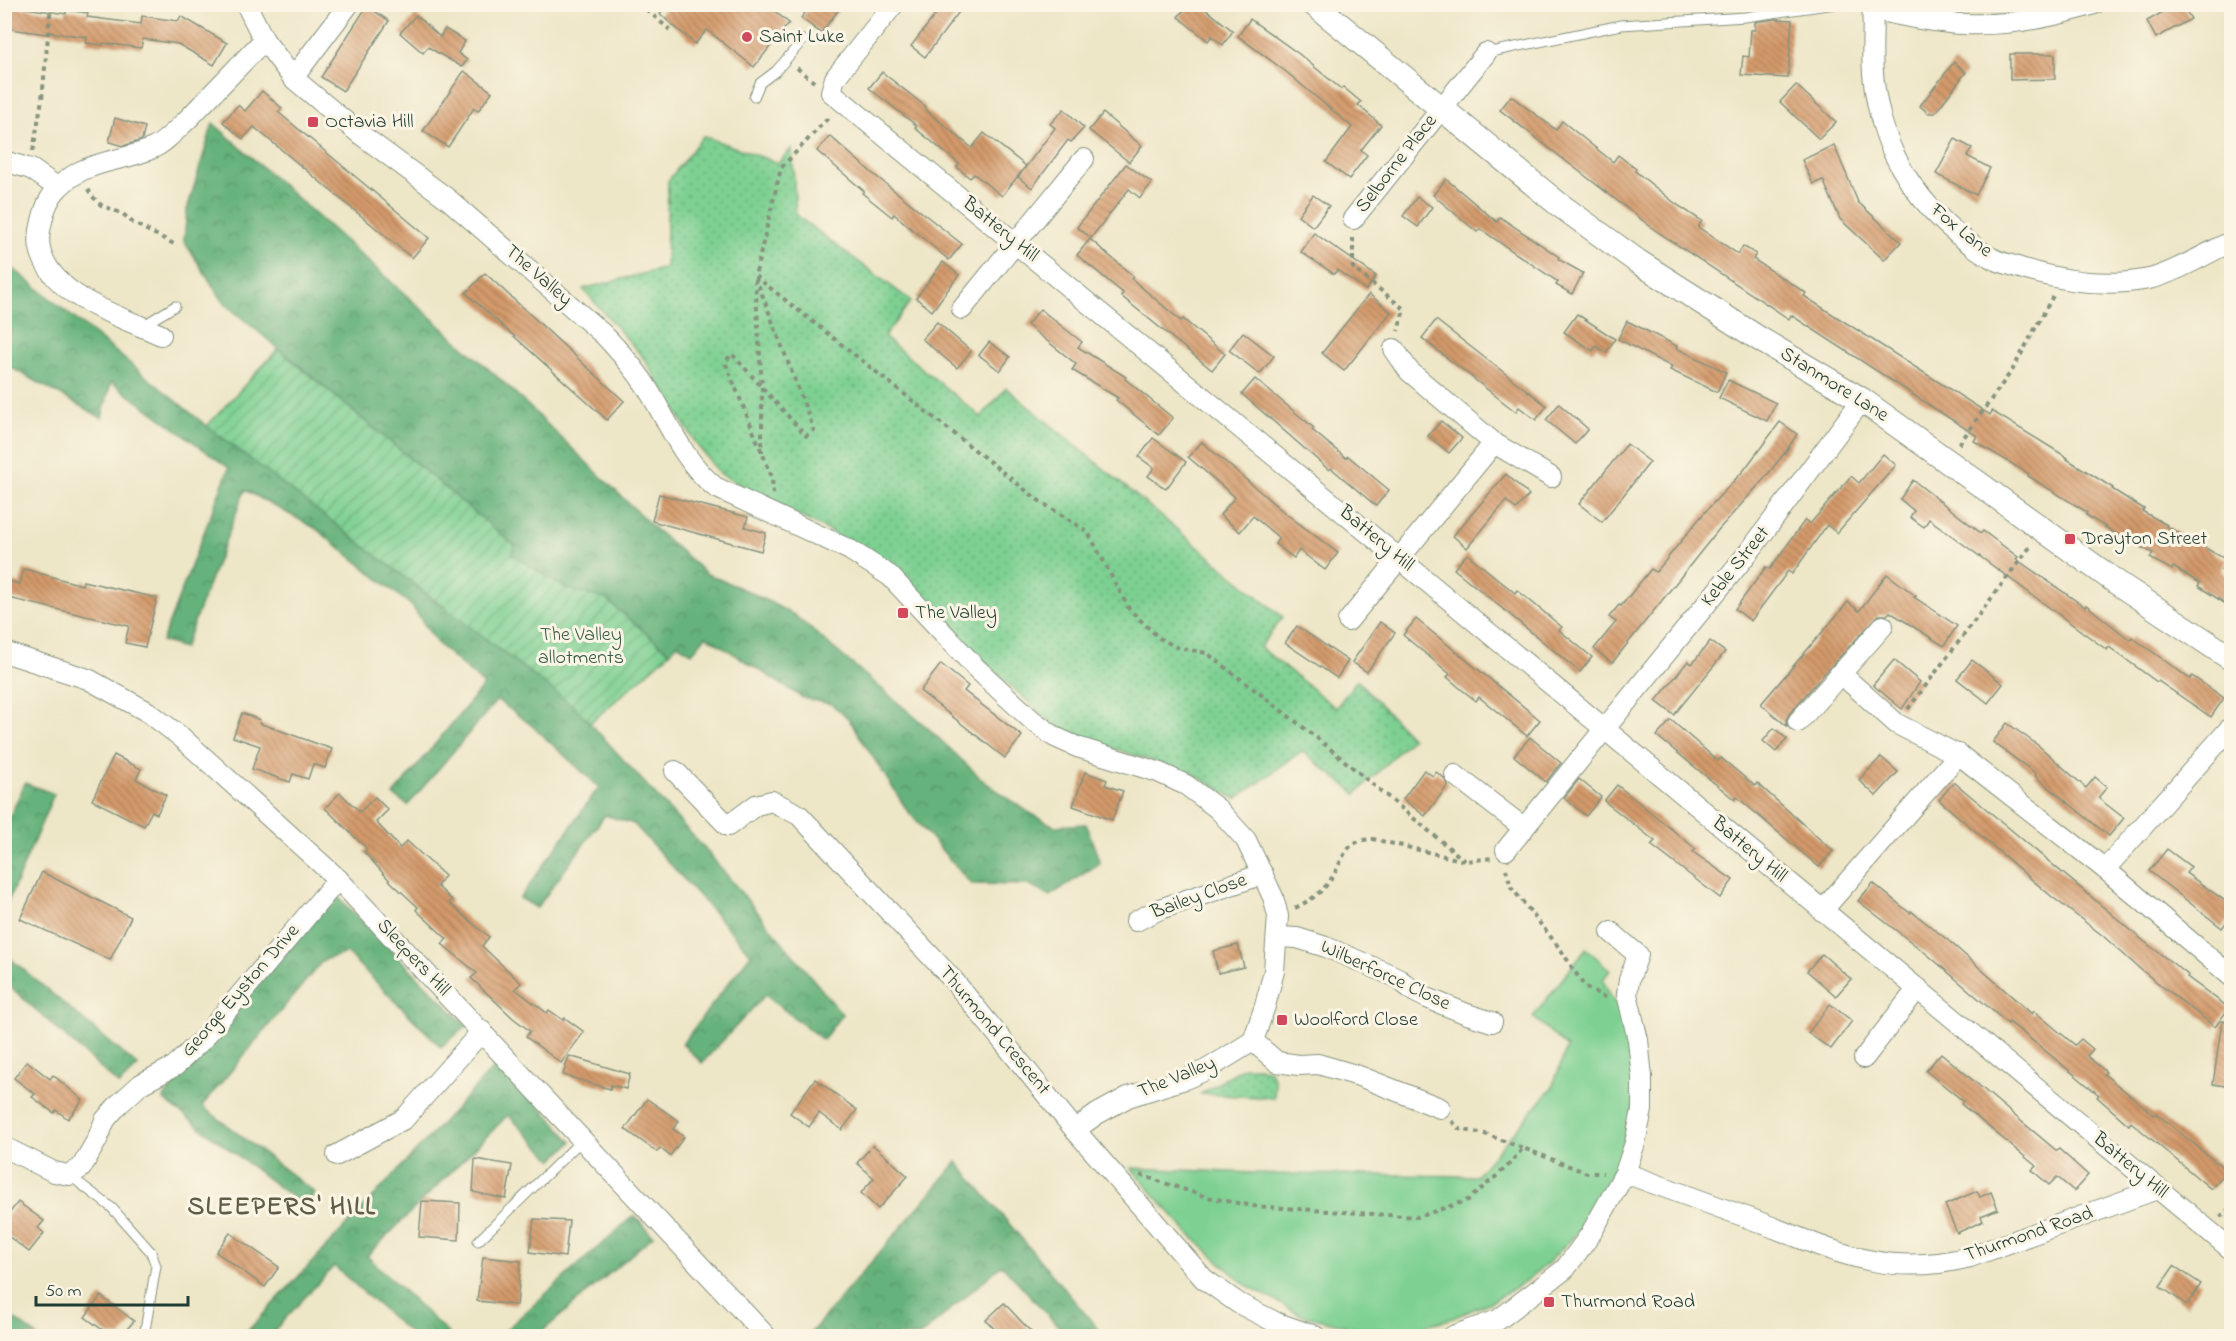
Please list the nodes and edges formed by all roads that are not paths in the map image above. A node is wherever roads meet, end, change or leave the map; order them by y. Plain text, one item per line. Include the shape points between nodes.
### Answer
1 (246, 4) edge
2 (349, 4) edge
3 (894, 4) edge
4 (1314, 4) edge
5 (1835, 4) edge
6 (2094, 4) edge
7 (1872, 7) edge
8 (264, 40) junction
9 (803, 40) dead end
10 (1486, 53) joint
11 (293, 78) junction
12 (754, 97) dead end
13 (1441, 108) junction
14 (1084, 159) dead end
15 (4, 161) edge
16 (57, 187) junction
17 (1353, 219) road end
18 (2232, 241) edge
19 (1016, 242) junction
20 (175, 306) dead end
21 (962, 309) dead end
22 (142, 326) junction
23 (161, 335) dead end
24 (1394, 349) road end
25 (1862, 400) junction
26 (1494, 443) junction
27 (1551, 477) dead end
28 (1400, 559) junction
29 (1348, 621) dead end
30 (1883, 626) dead end
31 (4, 652) edge
32 (2232, 659) edge
33 (1840, 673) junction
34 (1798, 722) dead end
35 (2232, 726) edge
36 (1604, 729) junction
37 (1959, 754) junction
38 (675, 771) dead end
39 (1455, 775) dead end
40 (1524, 828) junction
41 (1506, 850) road end
42 (2105, 869) junction
43 (1263, 874) junction
44 (338, 879) junction
45 (1822, 911) junction
46 (1136, 921) dead end
47 (1611, 932) dead end
48 (1277, 937) junction
49 (2232, 977) edge
50 (1918, 988) junction
51 (1491, 1022) dead end
52 (482, 1030) junction
53 (1252, 1041) junction
54 (1864, 1058) dead end
55 (1440, 1108) road end
56 (1075, 1130) junction
57 (583, 1139) junction
58 (4, 1146) edge
59 (338, 1155) dead end
60 (1625, 1173) junction
61 (69, 1175) junction
62 (2157, 1189) junction
63 (478, 1241) dead end
64 (2232, 1250) edge
65 (144, 1336) edge
66 (766, 1336) edge
67 (1315, 1336) edge
68 (1453, 1336) edge

1 - 8 street, The Valley
2 - 11 street
3 - 19 street, Battery Hill via 835,78 837,97
4 - 13 street, Stanmore Lane
5 - 10 lane via 1745,17 1621,26
6 - 7 street via 2044,19 2001,24 1961,24
7 - 18 street, Fox Lane via 1873,74 1892,151 1927,204 1991,258 2063,279 2106,284 2151,278
8 - 11 street, The Valley
8 - 16 street via 154,148 79,172
9 - 12 lane via 760,83
10 - 13 street
11 - 43 street, The Valley via 448,199 604,335 645,385 686,457 714,487 850,550 890,576 976,668 1032,720 1055,737 1158,772 1186,786 1218,809 1246,840
13 - 17 street, Selborne Place
13 - 25 street, Stanmore Lane via 1557,203 1636,261
14 - 19 street
15 - 16 street via 31,169
16 - 22 street via 44,212 39,247 55,279 116,316
19 - 21 street
19 - 28 street, Battery Hill
20 - 22 lane
22 - 23 street
24 - 26 street via 1408,372
25 - 32 street, Stanmore Lane via 2116,582
25 - 36 street, Keble Street via 1752,548
26 - 27 street
26 - 28 street
28 - 29 street
28 - 36 street, Battery Hill
30 - 33 street
31 - 44 street, Sleepers Hill via 88,680 148,712 181,737
33 - 34 street
33 - 37 street via 1897,724
35 - 42 street
36 - 40 street, Keble Street
36 - 45 street, Battery Hill
37 - 42 street
37 - 45 street
38 - 56 street, Thurmond Crescent via 728,826 756,805 772,801 799,815 954,981
39 - 40 street
40 - 41 street, Keble Street
42 - 49 street
43 - 46 street, Bailey Close
43 - 48 street, The Valley via 1278,917
44 - 52 street, Sleepers Hill
44 - 61 street, George Eyston Drive via 202,1040 175,1066 141,1084 118,1105 105,1120 81,1168
45 - 50 street, Battery Hill
47 - 60 street via 1638,955 1627,994 1642,1077 1642,1110
48 - 51 street, Wilberforce Close via 1326,947 1396,977 1427,998
48 - 53 street, The Valley via 1274,971
50 - 54 street
50 - 62 street, Battery Hill
52 - 57 street, Sleepers Hill
52 - 59 street via 404,1119
53 - 55 street via 1277,1062 1318,1064
53 - 56 street, The Valley via 1206,1070 1128,1097
56 - 67 street, Thurmond Crescent via 1204,1279 1238,1303 1277,1323
57 - 63 lane
57 - 66 street, Sleepers Hill
58 - 61 street via 54,1172
60 - 62 street, Thurmond Road via 1864,1261 1913,1266 1970,1257
60 - 68 street via 1590,1235 1565,1269 1498,1320
61 - 65 lane via 112,1208 151,1252 156,1266
62 - 64 street, Battery Hill

